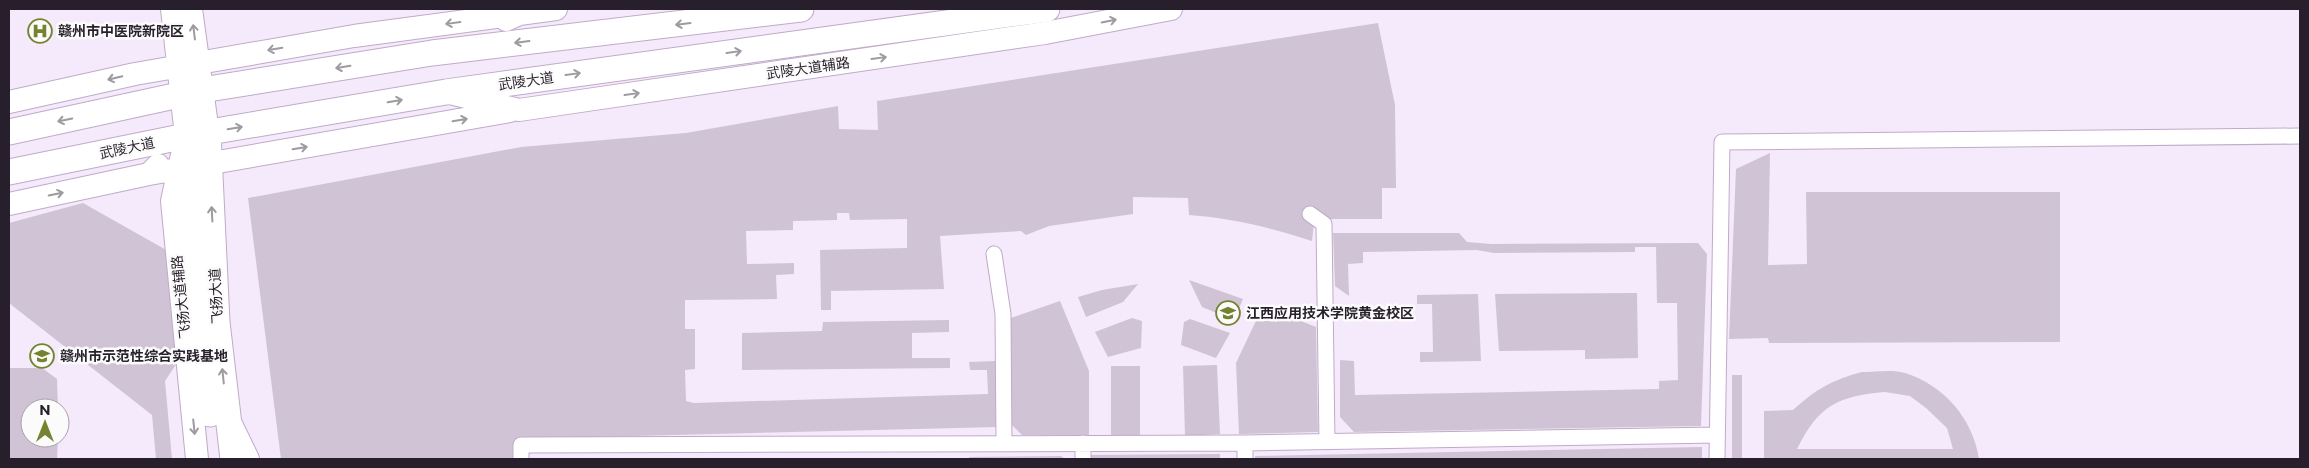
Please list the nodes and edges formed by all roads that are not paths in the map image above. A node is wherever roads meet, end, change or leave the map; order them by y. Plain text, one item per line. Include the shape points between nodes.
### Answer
1 (172, 9) edge
2 (191, 9) edge
3 (556, 9) edge
4 (801, 9) edge
5 (1047, 9) edge
6 (1092, 9) edge
7 (1171, 9) edge
8 (519, 14) junction
9 (1045, 33) junction
10 (432, 53) junction
11 (188, 65) junction
12 (192, 92) junction
13 (446, 92) junction
14 (9, 102) edge
15 (518, 110) junction
16 (9, 132) edge
17 (197, 134) junction
18 (2300, 136) edge
19 (192, 167) junction
20 (9, 172) edge
21 (148, 174) junction
22 (9, 204) edge
23 (1310, 214) dead end
24 (994, 254) dead end
25 (227, 414) junction
26 (1717, 435) junction
27 (1327, 441) junction
28 (1083, 443) junction
29 (1244, 443) junction
30 (1004, 444) junction
31 (197, 459) edge
32 (216, 459) edge
33 (233, 459) edge
34 (248, 459) edge
35 (521, 459) edge
36 (1083, 459) edge
37 (1245, 459) edge
38 (1717, 459) edge

1 - 11 street
11 -> 2 street
3 - 8 street
4 -> 10 main road
13 -> 5 main road, 武陵大道
6 - 9 street
9 -> 7 street, 武陵大道辅路
8 - 10 street
8 -> 11 street via 354,36
15 -> 9 street, 武陵大道辅路
10 -> 12 main road
11 - 12 street
11 -> 14 street
12 -> 16 main road
12 - 17 street
13 - 15 street, 武陵大道辅路
17 -> 13 main road, 武陵大道
19 -> 15 street
17 - 19 main road, 飞扬大道
17 - 20 main road, 武陵大道
17 - 21 street
18 - 26 street via 1722,142
19 - 21 street
25 -> 19 main road, 飞扬大道 via 217,322
19 -> 31 street, 飞扬大道辅路 via 172,201
19 - 32 main road, 飞扬大道 via 197,312
22 -> 21 street
23 - 27 street via 1324,224
24 - 30 street via 1003,314
25 - 33 main road, 飞扬大道
25 - 34 street
26 - 27 street
26 - 38 street
27 - 29 street
28 - 29 street
28 - 30 street
28 - 36 street
29 - 37 street
30 - 35 street via 521,445

